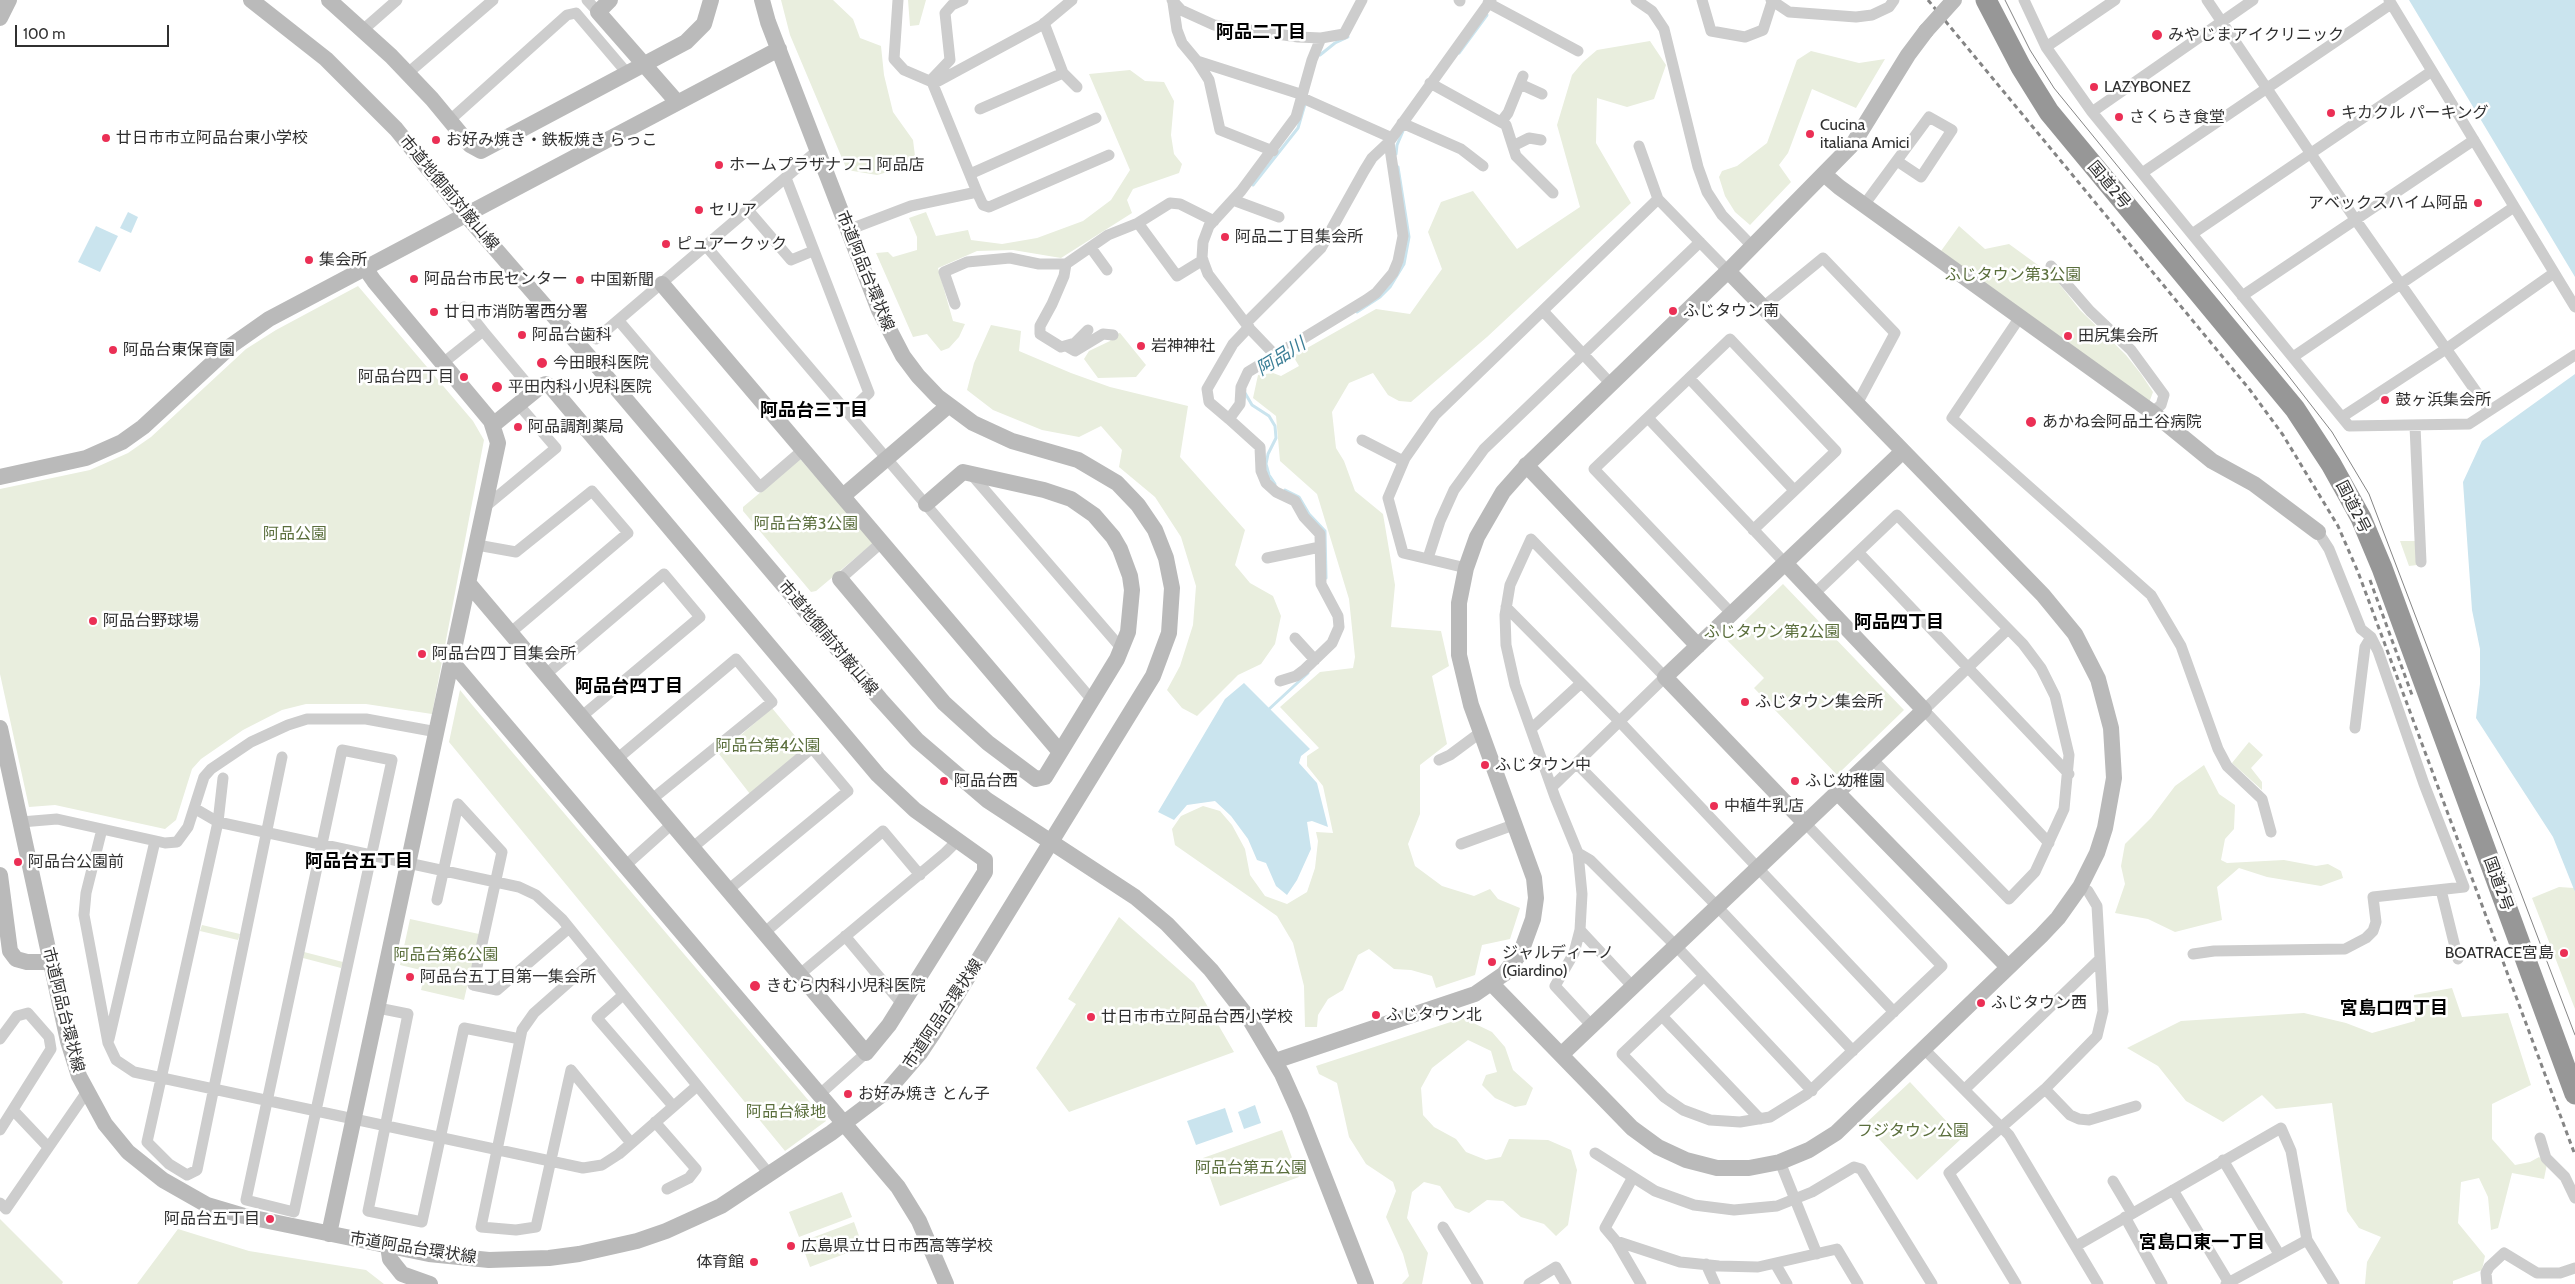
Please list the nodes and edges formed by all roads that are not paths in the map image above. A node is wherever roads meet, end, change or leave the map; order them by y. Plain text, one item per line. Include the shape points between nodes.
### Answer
1 (9, 0) edge
2 (251, 0) edge
3 (329, 0) edge
4 (397, 0) edge
5 (493, 0) edge
6 (610, 0) edge
7 (711, 0) edge
8 (762, 0) edge
9 (898, 0) edge
10 (963, 0) edge
11 (1072, 0) edge
12 (1362, 0) edge
13 (1636, 0) edge
14 (1702, 0) edge
15 (1894, 0) edge
16 (1954, 0) edge
17 (1986, 0) edge
18 (2024, 0) edge
19 (2115, 0) edge
20 (2207, 0) edge
21 (2253, 0) edge
22 (1771, 1) edge
23 (1173, 2) edge
24 (2390, 2) edge
25 (1492, 4) edge
26 (593, 6) edge
27 (0, 18) edge
28 (2222, 21) junction
29 (1044, 23) junction
30 (364, 29) junction
31 (1321, 38) junction
32 (2046, 47) junction
33 (779, 49) junction
34 (1578, 51) dead end
35 (1197, 61) junction
36 (643, 64) junction
37 (2432, 71) junction
38 (408, 73) junction
39 (627, 73) junction
40 (1063, 73) junction
41 (931, 82) junction
42 (1433, 85) junction
43 (1076, 87) dead end
44 (2268, 88) junction
45 (1542, 94) dead end
46 (1305, 99) junction
47 (677, 102) junction
48 (980, 109) dead end
49 (2092, 112) junction
50 (1096, 118) dead end
51 (450, 120) junction
52 (1500, 122) junction
53 (1402, 123) junction
54 (1390, 140) junction
55 (1541, 140) dead end
56 (2474, 140) junction
57 (1513, 146) junction
58 (1640, 146) dead end
59 (818, 150) junction
60 (1273, 151) junction
61 (2312, 153) junction
62 (1108, 155) dead end
63 (1897, 161) junction
64 (1483, 166) dead end
65 (2142, 173) junction
66 (970, 174) junction
67 (1824, 174) junction
68 (786, 178) junction
69 (977, 192) junction
70 (1553, 193) dead end
71 (1658, 200) junction
72 (1237, 201) junction
73 (1864, 205) junction
74 (2514, 207) junction
75 (748, 210) junction
76 (465, 214) junction
77 (1279, 217) dead end
78 (2355, 219) junction
79 (1214, 221) junction
80 (1138, 223) junction
81 (848, 230) junction
82 (2192, 234) junction
83 (1700, 242) junction
84 (706, 246) junction
85 (1752, 246) junction
86 (1091, 248) junction
87 (814, 252) junction
88 (1203, 260) junction
89 (1066, 264) junction
90 (2051, 266) dead end
91 (365, 268) junction
92 (1107, 270) dead end
93 (1728, 271) junction
94 (2554, 273) junction
95 (662, 284) junction
96 (2401, 285) junction
97 (2242, 296) junction
98 (955, 304) dead end
99 (1763, 306) junction
100 (464, 307) dead end
101 (2575, 308) edge
102 (1543, 311) junction
103 (2020, 317) junction
104 (619, 321) junction
105 (1248, 325) junction
106 (1088, 330) dead end
107 (483, 331) junction
108 (1113, 335) dead end
109 (596, 339) dead end
110 (1067, 346) junction
111 (2446, 349) junction
112 (1582, 353) junction
113 (1274, 354) junction
114 (2575, 355) edge
115 (2293, 357) junction
116 (443, 363) junction
117 (1689, 378) junction
118 (1610, 383) junction
119 (534, 392) junction
120 (518, 404) junction
121 (1857, 404) junction
122 (948, 406) junction
123 (2489, 410) junction
124 (2152, 412) junction
125 (848, 413) junction
126 (1648, 418) junction
127 (2342, 418) junction
128 (1229, 419) junction
129 (493, 425) junction
130 (2416, 426) junction
131 (1362, 440) dead end
132 (804, 450) junction
133 (1902, 452) junction
134 (886, 459) junction
135 (1403, 461) junction
136 (1526, 465) junction
137 (971, 474) junction
138 (0, 477) edge
139 (1794, 490) junction
140 (843, 496) junction
141 (926, 504) junction
142 (486, 506) junction
143 (1753, 530) junction
144 (2318, 532) joint
145 (882, 542) junction
146 (477, 545) junction
147 (1320, 547) junction
148 (1858, 552) junction
149 (1266, 557) dead end
150 (1428, 558) junction
151 (2421, 562) dead end
152 (1785, 563) junction
153 (1466, 568) junction
154 (840, 579) joint
155 (469, 584) junction
156 (1814, 594) junction
157 (1506, 607) junction
158 (1732, 614) junction
159 (2008, 629) junction
160 (510, 633) junction
161 (1295, 638) dead end
162 (2371, 638) junction
163 (1698, 646) junction
164 (1122, 649) junction
165 (1315, 660) junction
166 (452, 662) junction
167 (1968, 668) junction
168 (545, 675) junction
169 (1665, 678) junction
170 (1280, 681) dead end
171 (1580, 684) junction
172 (1092, 700) junction
173 (1924, 710) junction
174 (581, 717) junction
175 (1620, 722) junction
176 (0, 728) edge
177 (2354, 728) dead end
178 (1531, 730) junction
179 (437, 732) junction
180 (1481, 732) junction
181 (1060, 752) junction
182 (282, 757) dead end
183 (617, 759) junction
184 (1872, 759) junction
185 (1439, 760) dead end
186 (1576, 763) junction
187 (2069, 774) junction
188 (223, 778) dead end
189 (1552, 787) junction
190 (1838, 792) junction
191 (652, 800) junction
192 (194, 808) junction
193 (21, 822) junction
194 (218, 822) junction
195 (1805, 823) junction
196 (672, 824) junction
197 (1516, 824) junction
198 (102, 829) junction
199 (267, 832) junction
200 (2271, 832) dead end
201 (155, 841) junction
202 (957, 841) junction
203 (2049, 843) junction
204 (322, 844) junction
205 (1051, 844) junction
206 (1461, 844) dead end
207 (692, 848) junction
208 (1578, 853) junction
209 (371, 855) junction
210 (409, 863) junction
211 (625, 866) junction
212 (1758, 868) junction
213 (444, 870) junction
214 (920, 875) junction
215 (0, 876) edge
216 (496, 882) junction
217 (2080, 886) junction
218 (728, 890) junction
219 (2441, 890) junction
220 (437, 900) dead end
221 (1717, 907) junction
222 (569, 928) junction
223 (1580, 930) junction
224 (764, 934) junction
225 (846, 936) junction
226 (4, 944) edge
227 (1676, 946) junction
228 (2193, 954) dead end
229 (2100, 959) junction
230 (2458, 959) dead end
231 (594, 960) junction
232 (51, 962) junction
233 (2008, 967) junction
234 (799, 975) junction
235 (1704, 976) junction
236 (1492, 984) junction
237 (1633, 986) junction
238 (98, 992) junction
239 (120, 994) junction
240 (623, 995) junction
241 (902, 1004) junction
242 (378, 1008) junction
243 (1894, 1012) junction
244 (1662, 1016) junction
245 (1592, 1026) junction
246 (0, 1039) edge
247 (520, 1039) junction
248 (108, 1043) junction
249 (1923, 1048) junction
250 (1853, 1051) junction
251 (866, 1054) junction
252 (1561, 1055) junction
253 (1275, 1062) junction
254 (162, 1078) junction
255 (697, 1086) junction
256 (2045, 1088) junction
257 (214, 1089) junction
258 (1965, 1089) junction
259 (1812, 1090) junction
260 (86, 1093) junction
261 (820, 1094) junction
262 (2575, 1094) edge
263 (267, 1101) junction
264 (673, 1106) junction
265 (2136, 1106) dead end
266 (13, 1110) junction
267 (316, 1111) junction
268 (354, 1119) junction
269 (1760, 1119) junction
270 (655, 1122) junction
271 (845, 1123) junction
272 (386, 1126) junction
273 (2001, 1127) junction
274 (0, 1130) edge
275 (440, 1137) junction
276 (2540, 1138) dead end
277 (630, 1143) junction
278 (48, 1147) junction
279 (497, 1149) junction
280 (1595, 1152) dead end
281 (2223, 1160) junction
282 (551, 1161) junction
283 (1780, 1162) junction
284 (770, 1175) junction
285 (1632, 1177) junction
286 (2114, 1181) dead end
287 (667, 1189) dead end
288 (2172, 1190) junction
289 (2575, 1198) edge
290 (1795, 1200) junction
291 (0, 1203) edge
292 (2129, 1215) junction
293 (1443, 1227) dead end
294 (329, 1234) junction
295 (2307, 1240) junction
296 (1616, 1241) junction
297 (388, 1246) junction
298 (2076, 1246) junction
299 (1817, 1254) junction
300 (2279, 1254) junction
301 (1706, 1264) junction
302 (1776, 1265) junction
303 (2575, 1268) edge
304 (2227, 1283) edge
305 (430, 1284) edge
306 (946, 1284) edge
307 (1366, 1284) edge
308 (1478, 1284) edge
309 (1529, 1284) edge
310 (1566, 1284) edge
311 (1641, 1284) edge
312 (1715, 1284) edge
313 (1787, 1284) edge
314 (1858, 1284) edge
315 (1932, 1284) edge
316 (2016, 1284) edge
317 (2098, 1284) edge
318 (2162, 1284) edge
319 (2334, 1284) edge
320 (2487, 1284) edge

1 - 27 street
2 - 76 street, 市道地御前対厳山線 via 316,50 367,98 405,139
3 - 30 street
4 - 30 street
5 - 38 street
6 - 26 street
7 - 36 street via 704,24 693,37
8 - 33 street, 市道阿品台環状線
9 - 41 street via 894,59 904,70
10 - 41 street via 952,4 945,12 950,60
11 - 29 street
12 - 31 street via 1344,34
13 - 85 street via 1652,11 1664,29 1707,192 1722,215
14 - 22 street via 1711,31 1745,37 1763,30
15 - 22 street via 1872,15 1856,17 1789,12
16 - 67 street, bridge via 1904,61 1860,135
17 - 262 highway, 国道2号 via 2049,112 2295,409 2361,518 2389,586
18 - 32 street
19 - 32 street
20 - 28 street
21 - 28 street
23 - 31 street via 1181,10 1214,25
23 - 35 street via 1182,43
24 - 37 street
24 - 44 street
25 - 34 street
25 - 42 street
26 - 36 street
28 - 44 street
28 - 49 street
29 - 40 street
29 - 41 street
30 - 38 street
31 - 46 street via 1312,60
32 - 49 street
33 - 47 street
33 - 59 street, 市道阿品台環状線
35 - 46 street via 1297,93
35 - 60 street via 1210,80 1220,130
36 - 39 street
36 - 47 street
37 - 56 street
37 - 61 street
38 - 51 street
39 - 51 street via 481,152 470,146
39 - 51 street via 576,13 567,15
40 - 43 street
40 - 48 street
41 - 66 street
42 - 52 street
42 - 53 street
44 - 61 street
44 - 65 street
45 - 52 street via 1522,80 1508,113
46 - 54 street
46 - 60 street
47 - 76 street
49 - 65 street
50 - 66 street
52 - 57 street via 1506,126
53 - 54 street
53 - 64 street via 1461,150
54 - 105 street via 1364,171 1321,248
54 - 113 street via 1403,236 1393,273 1366,300
55 - 57 street via 1529,138
56 - 74 street
56 - 78 street
57 - 70 street via 1516,156
58 - 71 street
59 - 68 street
59 - 81 street, 市道阿品台環状線
60 - 72 street
61 - 78 street
61 - 82 street
62 - 69 street via 989,208 983,205
63 - 63 street via 1930,117 1952,130 1921,177
63 - 73 street
65 - 82 street
66 - 69 street
67 - 73 street
67 - 85 street
68 - 75 street
68 - 87 street
69 - 81 street via 911,206
71 - 83 street
71 - 102 street
72 - 77 street
72 - 79 street
73 - 103 street
74 - 94 street
74 - 96 street
75 - 84 street
75 - 87 street via 791,260
76 - 91 street
76 - 205 street, 市道地御前対厳山線 via 892,713 958,777
78 - 96 street
78 - 97 street
79 - 80 street via 1175,202
79 - 88 street via 1203,242
80 - 86 street via 1109,234
80 - 88 street via 1176,276
81 - 122 street, 市道阿品台環状線 via 890,334 918,376
82 - 97 street
83 - 93 street
83 - 112 street
84 - 95 street
84 - 125 street
85 - 93 street
86 - 89 street
86 - 92 street
87 - 125 street via 869,394
88 - 105 street via 1212,281
89 - 98 street via 1039,264 1014,258 967,262 944,272
89 - 110 street via 1064,276 1039,330 1042,337 1054,344
90 - 124 street via 2090,311 2131,350 2164,395 2161,405
91 - 116 street
91 - 138 street via 269,319 239,339 143,428 122,442 86,458
93 - 99 street
93 - 118 street
94 - 101 street
94 - 111 street
95 - 104 street
95 - 132 street
96 - 111 street
96 - 115 street
97 - 115 street
99 - 121 street
99 - 121 street via 1823,258 1895,333
100 - 107 street
102 - 112 street
102 - 135 street via 1436,416
103 - 124 street
103 - 200 street via 1952,418 2151,595 2181,646 2218,749 2227,766 2262,800
104 - 109 street
104 - 132 street via 760,487
105 - 113 street
105 - 128 street via 1207,389 1209,402
106 - 110 street
107 - 116 street
107 - 119 street
108 - 110 street via 1103,334 1075,351
111 - 123 street
111 - 127 street
112 - 118 street
112 - 150 street via 1473,462 1446,505
113 - 128 street via 1248,372 1241,387 1240,404
114 - 123 street
115 - 127 street
116 - 129 street
117 - 126 street
117 - 139 street
117 - 139 street via 1730,339 1836,450
118 - 136 street
119 - 120 street
119 - 202 street via 543,385 551,387 878,775 915,810
120 - 129 street
120 - 142 street via 556,448
121 - 133 street
122 - 134 street
122 - 205 street, 市道阿品台環状線 via 999,436 1078,460 1105,474 1128,493 1147,517 1161,544 1170,573 1172,618 1160,663
123 - 130 street via 2468,424
124 - 144 street via 2212,461 2254,484
125 - 134 street
126 - 143 street
126 - 158 street via 1594,469
127 - 130 street via 2349,426
128 - 147 street via 1257,443 1266,483 1295,501 1320,534
129 - 142 street via 498,450
130 - 151 street
131 - 135 street
132 - 140 street
133 - 152 street
133 - 217 street via 2060,613 2084,648 2098,679 2112,728 2114,778 2105,828
134 - 140 street
134 - 141 street
135 - 150 street via 1388,504 1403,552
136 - 153 street via 1484,521
136 - 163 street
137 - 141 street via 963,472
137 - 164 street
137 - 164 street via 1058,494 1083,507 1104,526 1126,562 1132,590 1131,618
139 - 143 street
140 - 145 street
141 - 172 street
142 - 146 street
143 - 152 street
144 - 162 street via 2329,549 2361,629
145 - 154 street
145 - 181 street
146 - 155 street
146 - 160 street via 516,552 592,491 628,533
147 - 149 street
147 - 165 street via 1321,587 1338,616 1339,627 1335,638
148 - 156 street
148 - 159 street via 1897,515
148 - 167 street
150 - 153 street
152 - 156 street
152 - 158 street
153 - 180 street via 1459,603 1459,655
154 - 181 street via 944,702 988,743 1036,779 1046,776
155 - 160 street
155 - 166 street
156 - 173 street
157 - 169 street via 1513,576 1531,539
157 - 171 street
157 - 178 street via 1509,665
158 - 163 street
159 - 167 street
159 - 187 street via 2041,668 2055,696 2066,735
160 - 168 street
161 - 165 street
162 - 177 street via 2366,647
162 - 219 street via 2464,888
163 - 169 street
164 - 172 street
165 - 170 street via 1296,676
166 - 179 street
166 - 211 street
167 - 173 street
167 - 187 street
168 - 174 street
168 - 174 street via 664,574 700,617
169 - 175 street
169 - 195 street
171 - 175 street
171 - 178 street
172 - 181 street
173 - 184 street
173 - 203 street
174 - 183 street
175 - 186 street
175 - 212 street
176 - 193 street, 市道阿品台環状線
178 - 189 street
179 - 192 street via 366,719 307,719 251,742 210,769 204,777
179 - 210 street
180 - 185 street
180 - 197 street
182 - 199 street
183 - 191 street
183 - 191 street via 736,659 772,702
184 - 190 street
184 - 203 street via 2009,899 2035,872
186 - 189 street
186 - 221 street
187 - 203 street via 2064,808
188 - 194 street
189 - 208 street
190 - 195 street
190 - 233 street
191 - 196 street
192 - 194 street
192 - 201 street via 188,827 176,842
193 - 198 street via 57,819
193 - 232 street, 市道阿品台環状線
194 - 199 street
194 - 254 street
195 - 212 street
195 - 243 street via 1942,966
196 - 207 street
196 - 211 street
197 - 206 street
197 - 236 street via 1533,871 1535,912 1521,952
198 - 201 street
198 - 238 street via 84,910
199 - 204 street
199 - 257 street
201 - 239 street
202 - 214 street
202 - 241 street via 982,858 986,868
204 - 209 street
204 - 209 street via 342,750 392,760
204 - 263 street
205 - 253 street, 市道地御前対厳山線 via 1118,885 1177,934 1225,986
205 - 271 street, 市道阿品台環状線 via 920,1053 888,1090
207 - 218 street
207 - 218 street via 812,748 848,791
208 - 223 street via 1582,894
208 - 227 street via 1590,860
209 - 210 street
209 - 267 street
210 - 213 street
210 - 242 street
211 - 261 street
212 - 221 street
212 - 243 street
213 - 216 street
213 - 216 street via 458,804 502,852
213 - 220 street
214 - 224 street via 883,832
214 - 225 street
215 - 226 street
216 - 222 street via 519,886 536,895
216 - 222 street via 473,985 497,990
217 - 229 street via 2088,891 2097,906
217 - 233 street via 2058,918
218 - 224 street
219 - 228 street via 2374,898 2376,922 2373,931 2345,949
219 - 230 street
221 - 227 street
221 - 250 street
222 - 231 street
223 - 237 street
223 - 245 street via 1574,953 1555,986
224 - 234 street
225 - 234 street
225 - 241 street
226 - 232 street via 16,959
227 - 235 street
227 - 237 street
229 - 256 street via 2102,1011 2097,1036
229 - 258 street
231 - 240 street
231 - 247 street via 534,1013 522,1030
232 - 260 street, 市道阿品台環状線 via 73,1059
233 - 249 street
234 - 251 street
235 - 244 street
235 - 259 street
236 - 252 street
236 - 253 street via 1476,994
237 - 245 street
238 - 239 street
238 - 248 street
239 - 248 street
240 - 255 street
240 - 264 street via 597,1018
241 - 251 street
242 - 268 street
242 - 272 street via 408,1014
243 - 250 street
244 - 269 street
244 - 269 street via 1622,1054 1664,1097 1691,1114 1729,1122
245 - 252 street
246 - 266 street via 17,1016 28,1013 49,1037 49,1055
247 - 275 street via 464,1028
247 - 279 street
248 - 254 street via 116,1060 124,1067
249 - 258 street
249 - 283 street via 1836,1132 1809,1150
250 - 259 street
251 - 261 street
252 - 283 street via 1632,1128 1672,1155 1717,1168 1749,1168
253 - 307 street, 市道地御前対厳山線 via 1299,1112
254 - 257 street
254 - 257 street via 147,1142 169,1164 186,1175 197,1170
255 - 264 street
255 - 284 street
256 - 265 street via 2070,1115 2079,1119 2089,1120
256 - 273 street
257 - 263 street
258 - 273 street
259 - 269 street via 1779,1113
260 - 278 street
260 - 294 street, 市道阿品台環状線 via 128,1152 184,1194 231,1213
261 - 271 street
263 - 267 street
263 - 267 street via 246,1200 294,1212
264 - 270 street
266 - 274 street
266 - 278 street
267 - 268 street
268 - 272 street
268 - 294 street
270 - 277 street
270 - 287 street via 696,1169 689,1178
271 - 284 street, 市道阿品台環状線
271 - 306 street via 907,1200
272 - 275 street
272 - 275 street via 368,1211 422,1222
273 - 298 street via 2009,1135
273 - 316 street via 1949,1173
275 - 279 street
276 - 289 street via 2546,1158 2565,1177
277 - 282 street via 602,1165 583,1168
277 - 282 street via 571,1070
278 - 291 street via 6,1209
279 - 282 street
279 - 282 street via 481,1227 516,1230 536,1227
280 - 285 street
281 - 288 street
281 - 295 street via 2281,1128 2291,1151
281 - 300 street
283 - 290 street
284 - 297 street, 市道阿品台環状線 via 720,1206 666,1231 579,1254 489,1260
285 - 290 street via 1669,1197 1713,1208 1755,1209
285 - 296 street via 1605,1228
286 - 292 street
288 - 292 street
288 - 304 street
290 - 299 street
290 - 315 street via 1854,1167 1861,1169
292 - 298 street
292 - 318 street
293 - 308 street
294 - 297 street, 市道阿品台環状線
295 - 300 street
295 - 319 street
296 - 301 street via 1680,1262
296 - 311 street
297 - 305 street via 390,1259 402,1274
298 - 317 street
299 - 302 street
299 - 314 street via 1837,1249
300 - 304 street
301 - 302 street
301 - 312 street
302 - 313 street
303 - 320 street via 2537,1273 2504,1253 2489,1267
309 - 310 street via 1556,1267

